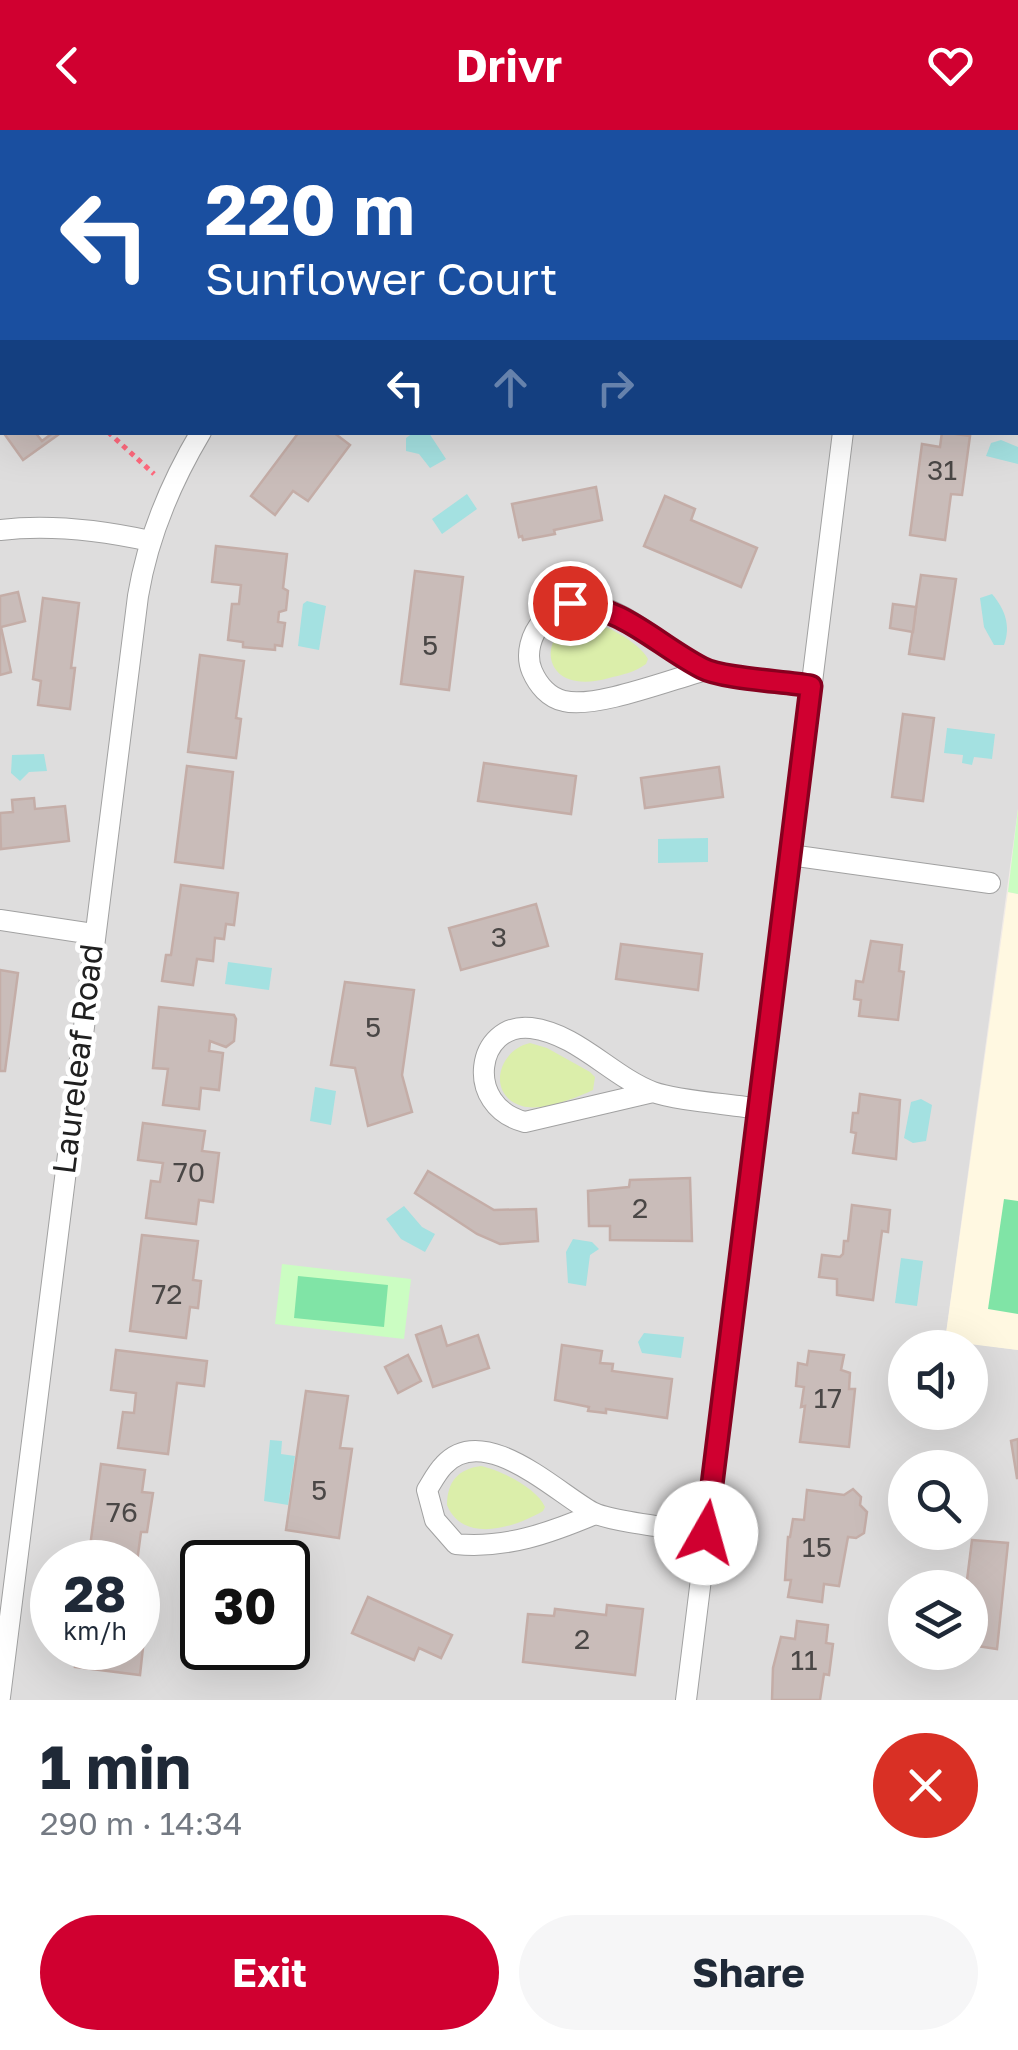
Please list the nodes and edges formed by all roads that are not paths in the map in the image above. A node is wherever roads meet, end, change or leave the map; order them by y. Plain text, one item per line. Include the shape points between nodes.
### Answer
1 (199, 435) edge
2 (843, 435) edge
3 (0, 530) edge
4 (150, 541) junction
5 (706, 670) junction
6 (811, 686) junction
7 (790, 855) junction
8 (990, 883) dead end
9 (0, 920) edge
10 (94, 934) junction
11 (653, 1092) junction
12 (759, 1109) junction
13 (595, 1514) junction
14 (706, 1533) junction
15 (0, 1697) edge
16 (686, 1700) edge

1 - 4 street, Laureleaf Road
2 - 6 street
3 - 4 street via 72,528
4 - 10 street, Laureleaf Road
5 - 5 street via 598,606 570,603 553,611 530,646 536,680 564,701 589,703
5 - 6 street
6 - 7 street
7 - 8 street
7 - 12 street
9 - 10 street
10 - 15 street, Laureleaf Road
11 - 11 street via 556,1035 531,1028 512,1029 496,1040 483,1072 494,1105 525,1122
11 - 12 street
12 - 14 street
13 - 13 street via 552,1482 488,1450 446,1462 427,1490 435,1520 456,1544 485,1547 550,1533
13 - 14 street
14 - 16 street

